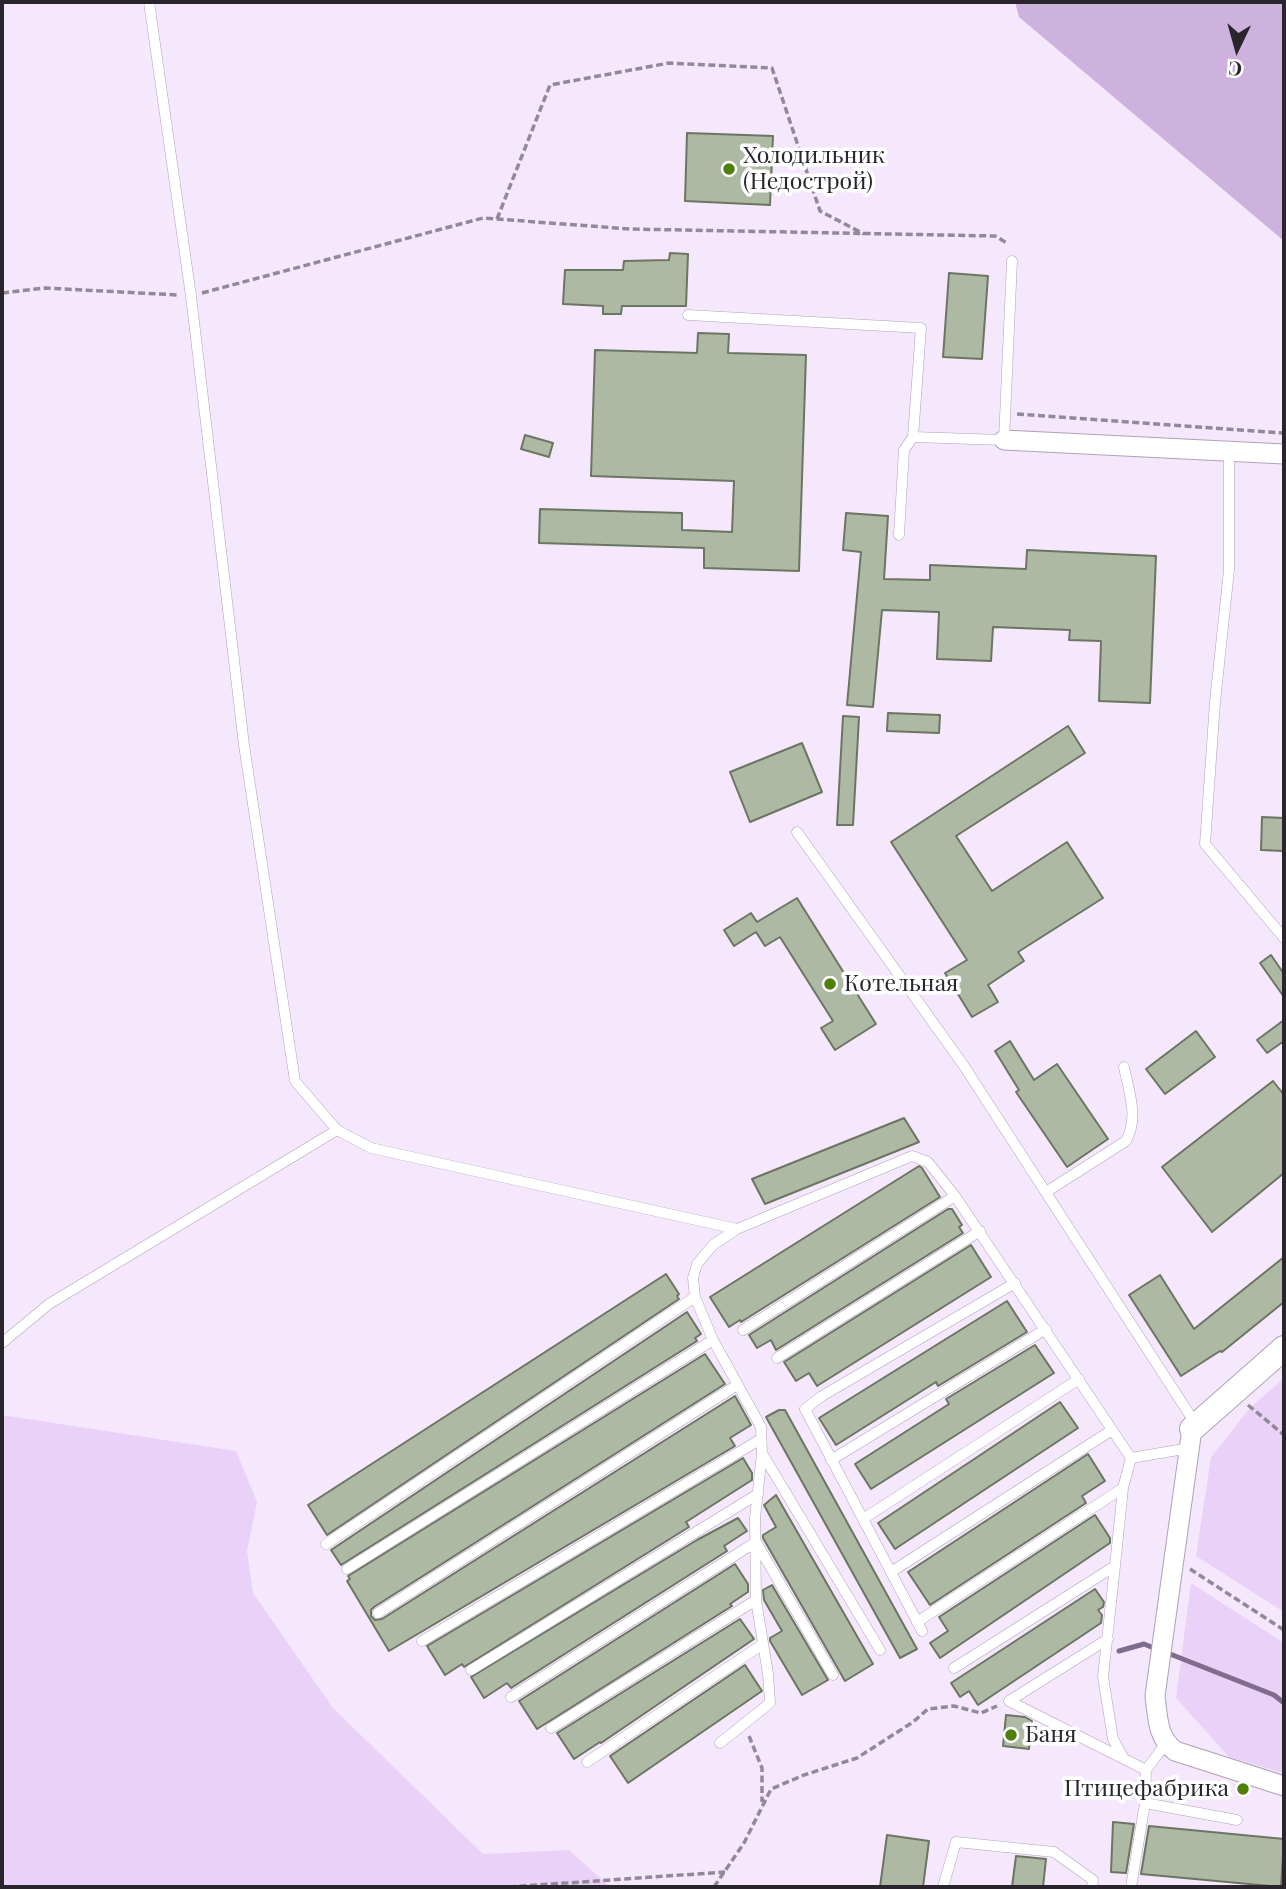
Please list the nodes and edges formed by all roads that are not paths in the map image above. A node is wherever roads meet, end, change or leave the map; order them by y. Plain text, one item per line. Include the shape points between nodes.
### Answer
1 (149, 2) edge
2 (1012, 261) dead end
3 (688, 315) dead end
4 (913, 437) junction
5 (1004, 440) junction
6 (1229, 452) junction
7 (1284, 454) edge
8 (899, 535) dead end
9 (797, 832) dead end
10 (1284, 938) edge
11 (1124, 1067) dead end
12 (337, 1130) junction
13 (1046, 1192) junction
14 (955, 1196) junction
15 (737, 1229) junction
16 (980, 1231) junction
17 (1015, 1283) junction
18 (695, 1297) junction
19 (1046, 1329) junction
20 (743, 1330) dead end
21 (713, 1340) junction
22 (2, 1343) edge
23 (1284, 1348) edge
24 (777, 1359) dead end
25 (1079, 1379) junction
26 (737, 1385) junction
27 (1112, 1430) junction
28 (1193, 1434) junction
29 (761, 1439) junction
30 (762, 1453) junction
31 (1131, 1458) junction
32 (831, 1461) junction
33 (1123, 1488) junction
34 (758, 1494) junction
35 (863, 1519) junction
36 (756, 1542) junction
37 (326, 1544) dead end
38 (1115, 1566) junction
39 (347, 1569) dead end
40 (891, 1572) junction
41 (756, 1600) junction
42 (378, 1613) dead end
43 (1108, 1639) junction
44 (422, 1641) dead end
45 (763, 1644) junction
46 (880, 1650) dead end
47 (954, 1668) dead end
48 (471, 1670) dead end
49 (833, 1675) dead end
50 (510, 1697) dead end
51 (551, 1728) dead end
52 (720, 1743) dead end
53 (1166, 1743) junction
54 (1124, 1759) junction
55 (587, 1762) dead end
56 (1146, 1770) junction
57 (1284, 1786) edge
58 (1145, 1803) junction
59 (1237, 1820) dead end
60 (943, 1887) edge
61 (1092, 1887) edge
62 (1131, 1887) edge

1 - 12 lane via 191,296 244,745 295,1081
2 - 5 lane
3 - 4 lane via 921,328
4 - 5 lane
4 - 8 lane via 904,450
5 - 6 street
6 - 7 street
6 - 10 lane via 1229,570 1205,844
9 - 13 lane via 964,1066
11 - 13 lane via 1134,1116 1126,1141
12 - 15 lane via 371,1148
12 - 22 lane via 49,1304
13 - 28 lane
14 - 15 lane via 928,1162 912,1156
14 - 16 lane
14 - 20 lane
15 - 18 lane via 713,1245 697,1264
16 - 17 lane
16 - 24 lane
17 - 19 lane
17 - 32 lane via 805,1409
18 - 21 lane
18 - 37 lane
19 - 25 lane
19 - 32 lane
21 - 26 lane
21 - 39 lane
23 - 28 street
25 - 27 lane
25 - 35 lane
26 - 29 lane via 761,1427
26 - 42 lane
27 - 31 lane
27 - 40 lane
28 - 31 lane
28 - 53 street via 1155,1696 1159,1731
29 - 30 lane
29 - 44 lane
30 - 34 lane
30 - 46 lane
31 - 33 lane
32 - 35 lane
33 - 38 lane
33 - 40 lane via 920,1626
34 - 36 lane
34 - 48 lane
35 - 40 lane
36 - 41 lane
36 - 49 lane
36 - 50 lane
38 - 43 lane
38 - 47 lane
41 - 45 lane
41 - 51 lane
43 - 54 lane via 1103,1677 1113,1739
43 - 54 lane via 1009,1701
45 - 52 lane via 770,1703
45 - 55 lane
53 - 56 lane
53 - 57 street via 1175,1751
54 - 56 lane
56 - 58 lane
58 - 59 lane
58 - 62 lane
60 - 61 lane via 956,1842 1054,1852 1093,1880

